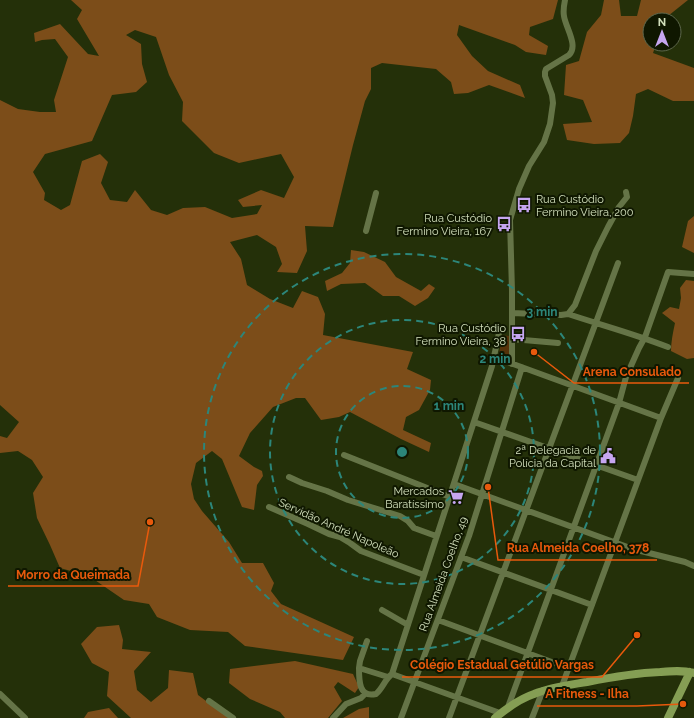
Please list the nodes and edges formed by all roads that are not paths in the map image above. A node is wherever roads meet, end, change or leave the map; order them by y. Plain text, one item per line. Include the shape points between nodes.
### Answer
1 (565, 0) edge
2 (626, 192) dead end
3 (376, 193) dead end
4 (366, 232) dead end
5 (618, 263) dead end
6 (694, 274) edge
7 (512, 313) junction
8 (568, 314) junction
9 (595, 323) junction
10 (499, 332) dead end
11 (512, 336) junction
12 (645, 338) junction
13 (558, 343) dead end
14 (668, 346) dead end
15 (494, 357) junction
16 (512, 364) junction
17 (522, 367) junction
18 (678, 378) dead end
19 (572, 385) junction
20 (619, 402) junction
21 (662, 418) junction
22 (474, 422) junction
23 (502, 432) junction
24 (549, 449) junction
25 (344, 455) dead end
26 (596, 465) junction
27 (289, 477) dead end
28 (638, 480) junction
29 (454, 484) junction
30 (482, 494) junction
31 (450, 496) junction
32 (269, 507) dead end
33 (526, 510) junction
34 (573, 528) junction
35 (436, 536) junction
36 (615, 543) junction
37 (461, 557) junction
38 (694, 566) edge
39 (503, 573) junction
40 (424, 575) junction
41 (551, 590) junction
42 (592, 605) junction
43 (382, 610) dead end
44 (438, 620) junction
45 (408, 625) junction
46 (480, 636) junction
47 (367, 641) dead end
48 (528, 653) junction
49 (359, 668) junction
50 (568, 668) junction
51 (692, 672) edge
52 (390, 675) junction
53 (415, 682) junction
54 (562, 686) junction
55 (543, 690) junction
56 (0, 694) edge
57 (365, 694) junction
58 (457, 698) junction
59 (210, 701) dead end
60 (508, 707) junction
61 (498, 716) edge
62 (25, 718) edge
63 (233, 718) edge
64 (334, 718) edge
65 (401, 718) edge
66 (449, 718) edge
67 (532, 718) edge
68 (668, 718) edge

1 - 7 street via 564,15 573,49 569,55 546,68 544,72 553,103 550,124 544,142 519,189 510,220
2 - 8 street via 627,197 608,227 575,305
3 - 4 street
5 - 9 street
6 - 12 street via 668,272
7 - 8 street
7 - 11 street
8 - 9 street
9 - 12 street
9 - 19 street
10 - 15 street
11 - 13 street
11 - 16 street
12 - 14 street
12 - 20 street via 626,377
15 - 16 street
15 - 22 street
16 - 17 street
17 - 19 street
17 - 23 street, Rua Almeida Coelho, 49
18 - 21 street
19 - 20 street
19 - 24 street
20 - 21 street
20 - 26 street
21 - 28 street
22 - 23 street
22 - 29 street
23 - 24 street
23 - 30 street, Rua Almeida Coelho, 49
24 - 26 street
24 - 33 street
25 - 31 street
26 - 28 street
26 - 34 street
27 - 35 street via 348,500 400,516 414,528
28 - 36 street
29 - 30 street
29 - 31 street
30 - 33 street
30 - 37 street, Rua Almeida Coelho, 49
31 - 35 street
32 - 40 street, Servidão André Napoleão via 340,538 361,551
33 - 34 street
33 - 39 street
34 - 36 street
34 - 41 street
35 - 40 street
36 - 38 street
36 - 42 street
37 - 39 street
37 - 44 street, Rua Almeida Coelho, 49
39 - 41 street
39 - 46 street
40 - 45 street
41 - 42 street
41 - 48 street
42 - 50 street
43 - 45 street
44 - 46 street
44 - 53 street, Rua Almeida Coelho, 49
45 - 52 street
46 - 48 street
46 - 58 street
47 - 49 street
48 - 50 street
48 - 60 street
49 - 52 street
49 - 57 street
50 - 54 street
51 - 54 main road via 640,674
51 - 68 main road
52 - 53 street
52 - 57 street via 376,694
53 - 58 street
53 - 65 street, Rua Almeida Coelho, 49
54 - 55 main road
55 - 60 main road
55 - 67 street
56 - 62 street
57 - 64 street via 346,704
58 - 61 street
58 - 66 street
59 - 63 street
60 - 61 main road

